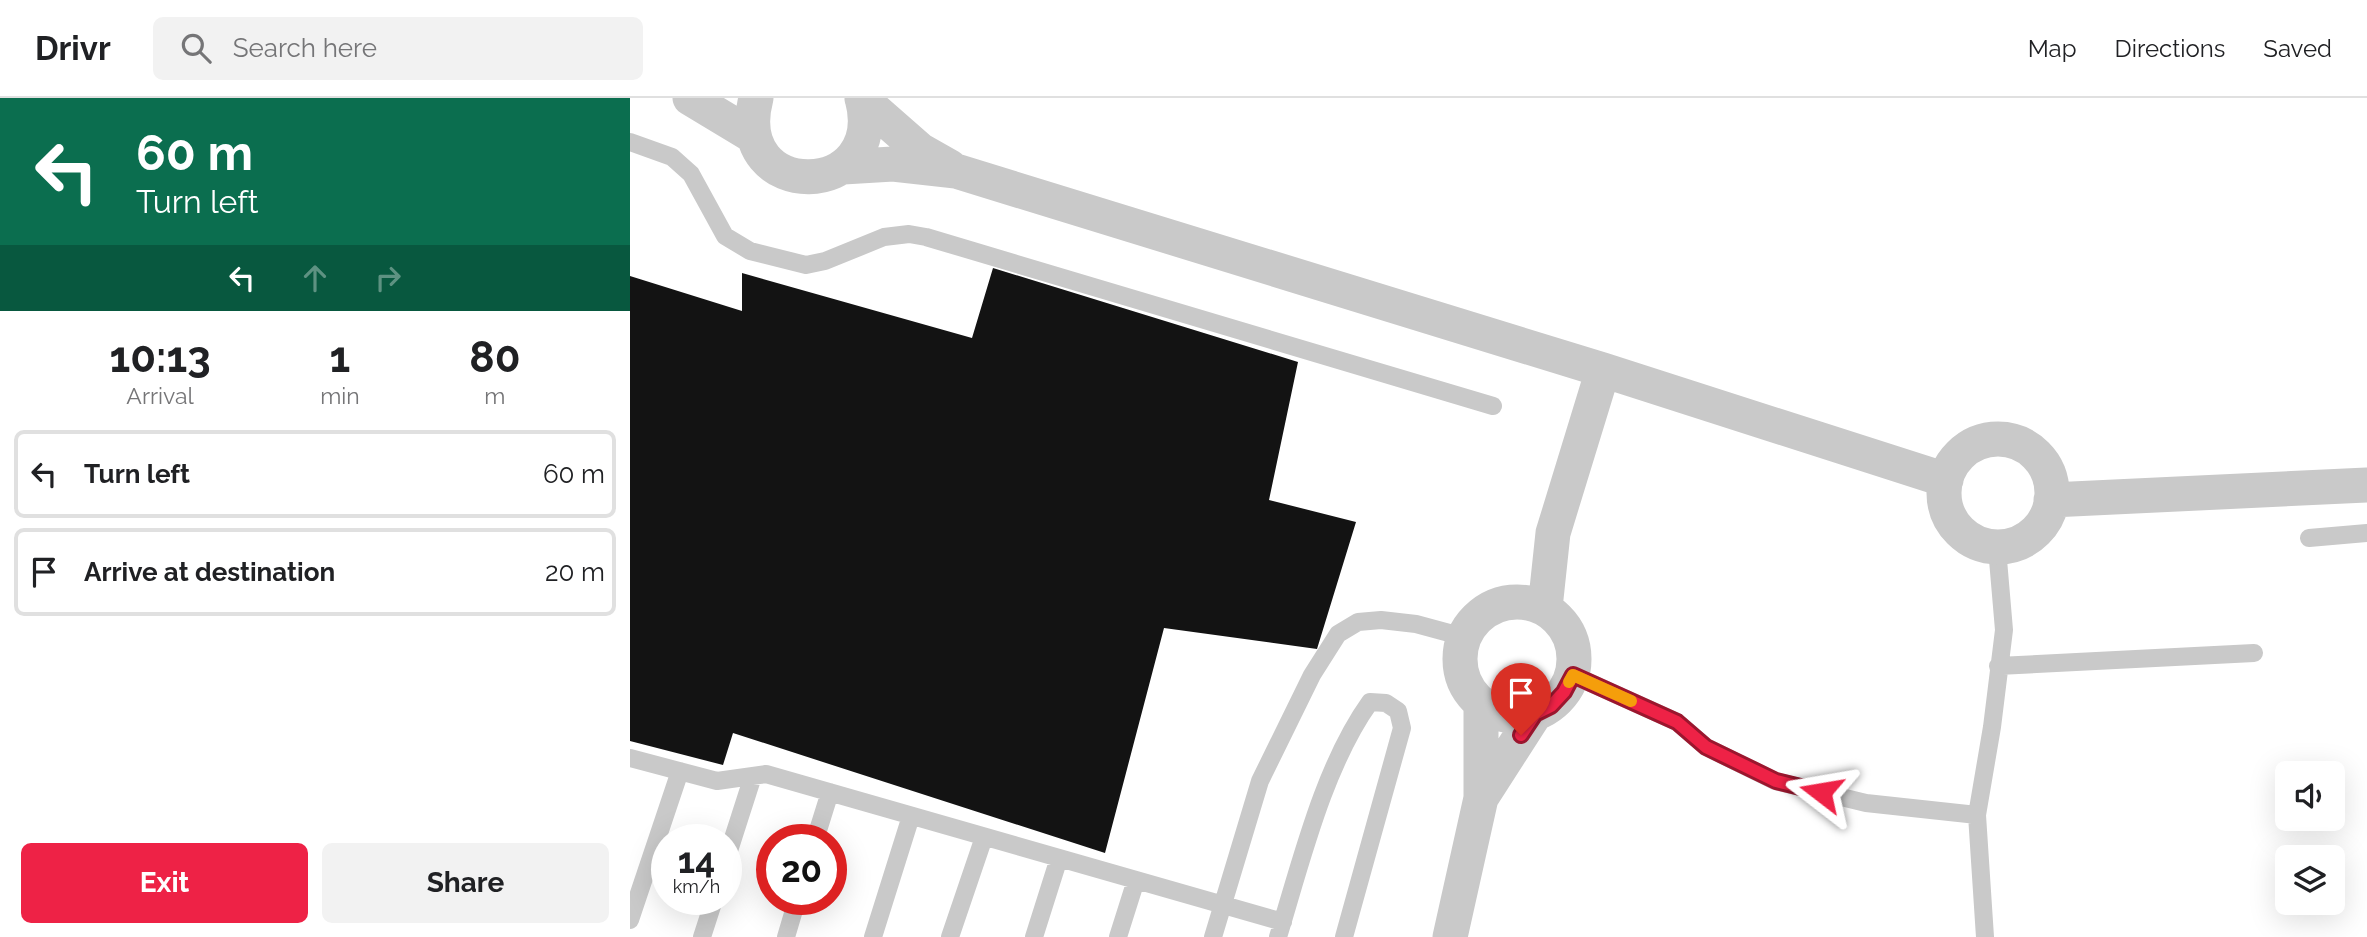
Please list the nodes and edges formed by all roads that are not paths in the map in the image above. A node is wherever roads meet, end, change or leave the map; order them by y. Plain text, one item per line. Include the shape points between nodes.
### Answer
1 (690, 98) edge
2 (755, 98) edge
3 (862, 98) edge
4 (752, 136) junction
5 (630, 142) edge
6 (843, 167) junction
7 (956, 171) junction
8 (1603, 370) junction
9 (1493, 406) dead end
10 (1946, 480) junction
11 (2367, 485) edge
12 (2052, 500) junction
13 (1553, 533) junction
14 (2367, 533) edge
15 (2309, 538) dead end
16 (1997, 548) junction
17 (1507, 602) junction
18 (1545, 608) junction
19 (1464, 637) junction
20 (2254, 653) dead end
21 (1998, 666) junction
22 (1573, 675) junction
23 (1481, 705) junction
24 (1535, 714) junction
25 (630, 758) edge
26 (680, 771) junction
27 (752, 776) junction
28 (830, 792) junction
29 (1481, 798) junction
30 (1977, 815) junction
31 (911, 816) junction
32 (737, 824) edge
33 (820, 824) edge
34 (985, 837) junction
35 (1059, 858) junction
36 (1136, 880) junction
37 (1223, 905) junction
38 (709, 915) edge
39 (793, 915) edge
40 (630, 920) edge
41 (1280, 929) edge
42 (702, 937) edge
43 (786, 937) edge
44 (873, 937) edge
45 (950, 937) edge
46 (1034, 937) edge
47 (1118, 937) edge
48 (1213, 937) edge
49 (1344, 937) edge
50 (1450, 937) edge
51 (1985, 937) edge

1 - 4 street
2 - 4 street
3 - 6 street via 864,136
3 - 7 street via 920,150
4 - 6 street via 760,153 790,175 827,176
5 - 9 lane via 673,157 691,174 725,236 762,255 806,265 884,237 926,237
6 - 7 street via 893,164
7 - 8 street
8 - 10 street
8 - 13 street
10 - 12 street via 1957,456 1972,445 2008,439 2039,457 2049,473
10 - 16 street via 1945,508 1952,524 1964,537
11 - 12 street
12 - 16 street via 2043,525 2031,537
13 - 17 street
13 - 18 street
14 - 15 lane
16 - 21 lane via 2004,630
17 - 18 street
17 - 19 street via 1474,620
18 - 22 street via 1571,638
19 - 23 street via 1461,674
19 - 37 lane via 1381,620 1358,622 1338,634 1312,675 1260,781
20 - 21 lane
21 - 30 lane
22 - 24 street via 1551,706
22 - 30 lane via 1677,722 1706,747 1776,781 1866,803
23 - 24 street via 1516,717
23 - 29 street
24 - 29 street
25 - 26 lane
26 - 27 lane via 717,781
26 - 40 lane
27 - 28 lane via 766,774
27 - 32 lane
28 - 31 lane
28 - 33 lane
29 - 50 street
30 - 51 lane
31 - 34 lane
31 - 44 lane
34 - 35 lane
34 - 45 lane
35 - 36 lane
35 - 46 lane
36 - 37 lane
36 - 47 lane
37 - 41 lane
37 - 48 lane
38 - 42 lane
39 - 43 lane
41 - 49 lane via 1314,821 1354,725 1370,702 1386,703 1398,712 1402,728

